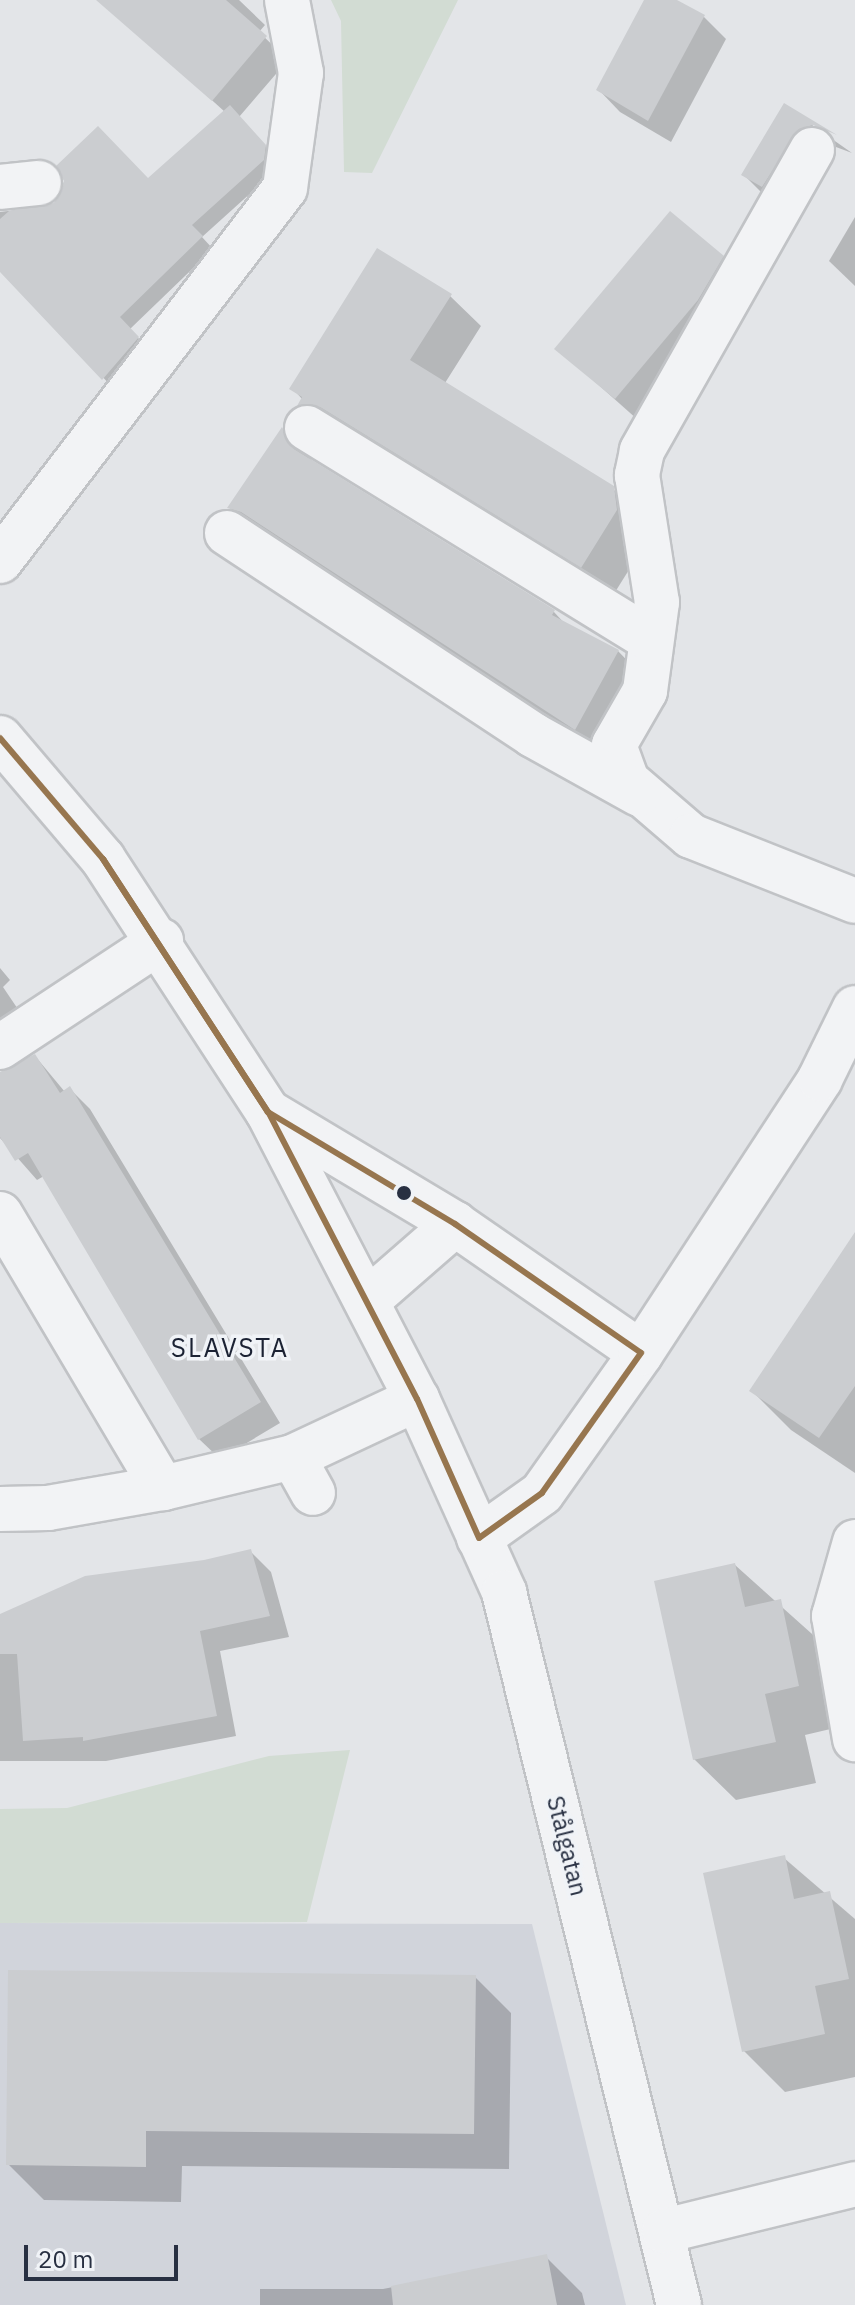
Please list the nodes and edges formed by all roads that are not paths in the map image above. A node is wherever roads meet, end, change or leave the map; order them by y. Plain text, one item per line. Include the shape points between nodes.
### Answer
1 (287, 0) edge
2 (812, 150) dead end
3 (307, 428) dead end
4 (227, 533) dead end
5 (0, 561) edge
6 (651, 640) junction
7 (0, 738) edge
8 (639, 794) junction
9 (855, 901) edge
10 (161, 941) junction
11 (855, 1008) edge
12 (0, 1047) edge
13 (268, 1112) junction
14 (0, 1214) edge
15 (455, 1224) junction
16 (368, 1300) junction
17 (641, 1353) junction
18 (417, 1399) junction
19 (163, 1488) junction
20 (0, 1509) edge
21 (479, 1538) junction
22 (855, 1542) edge
23 (855, 1739) edge
24 (855, 2184) edge
25 (664, 2231) junction
26 (679, 2305) edge

1 - 5 street via 301,73 285,188
2 - 6 street via 642,451 637,475 657,602
3 - 6 street
4 - 8 street via 533,735
6 - 8 street via 645,691 614,745 627,781
7 - 10 street, Stålgatan via 103,859
8 - 9 street via 691,836
10 - 12 street
10 - 13 street, Stålgatan
11 - 17 street via 820,1079
13 - 15 street
13 - 16 street, Stålgatan
14 - 19 street
15 - 16 street
15 - 17 street
16 - 18 street, Stålgatan
17 - 21 street via 542,1493
18 - 19 street via 303,1475
18 - 21 street, Stålgatan
19 - 20 street via 48,1508
21 - 25 street, Stålgatan via 504,1592
22 - 23 street via 834,1616
24 - 25 street
25 - 26 street, Stålgatan

